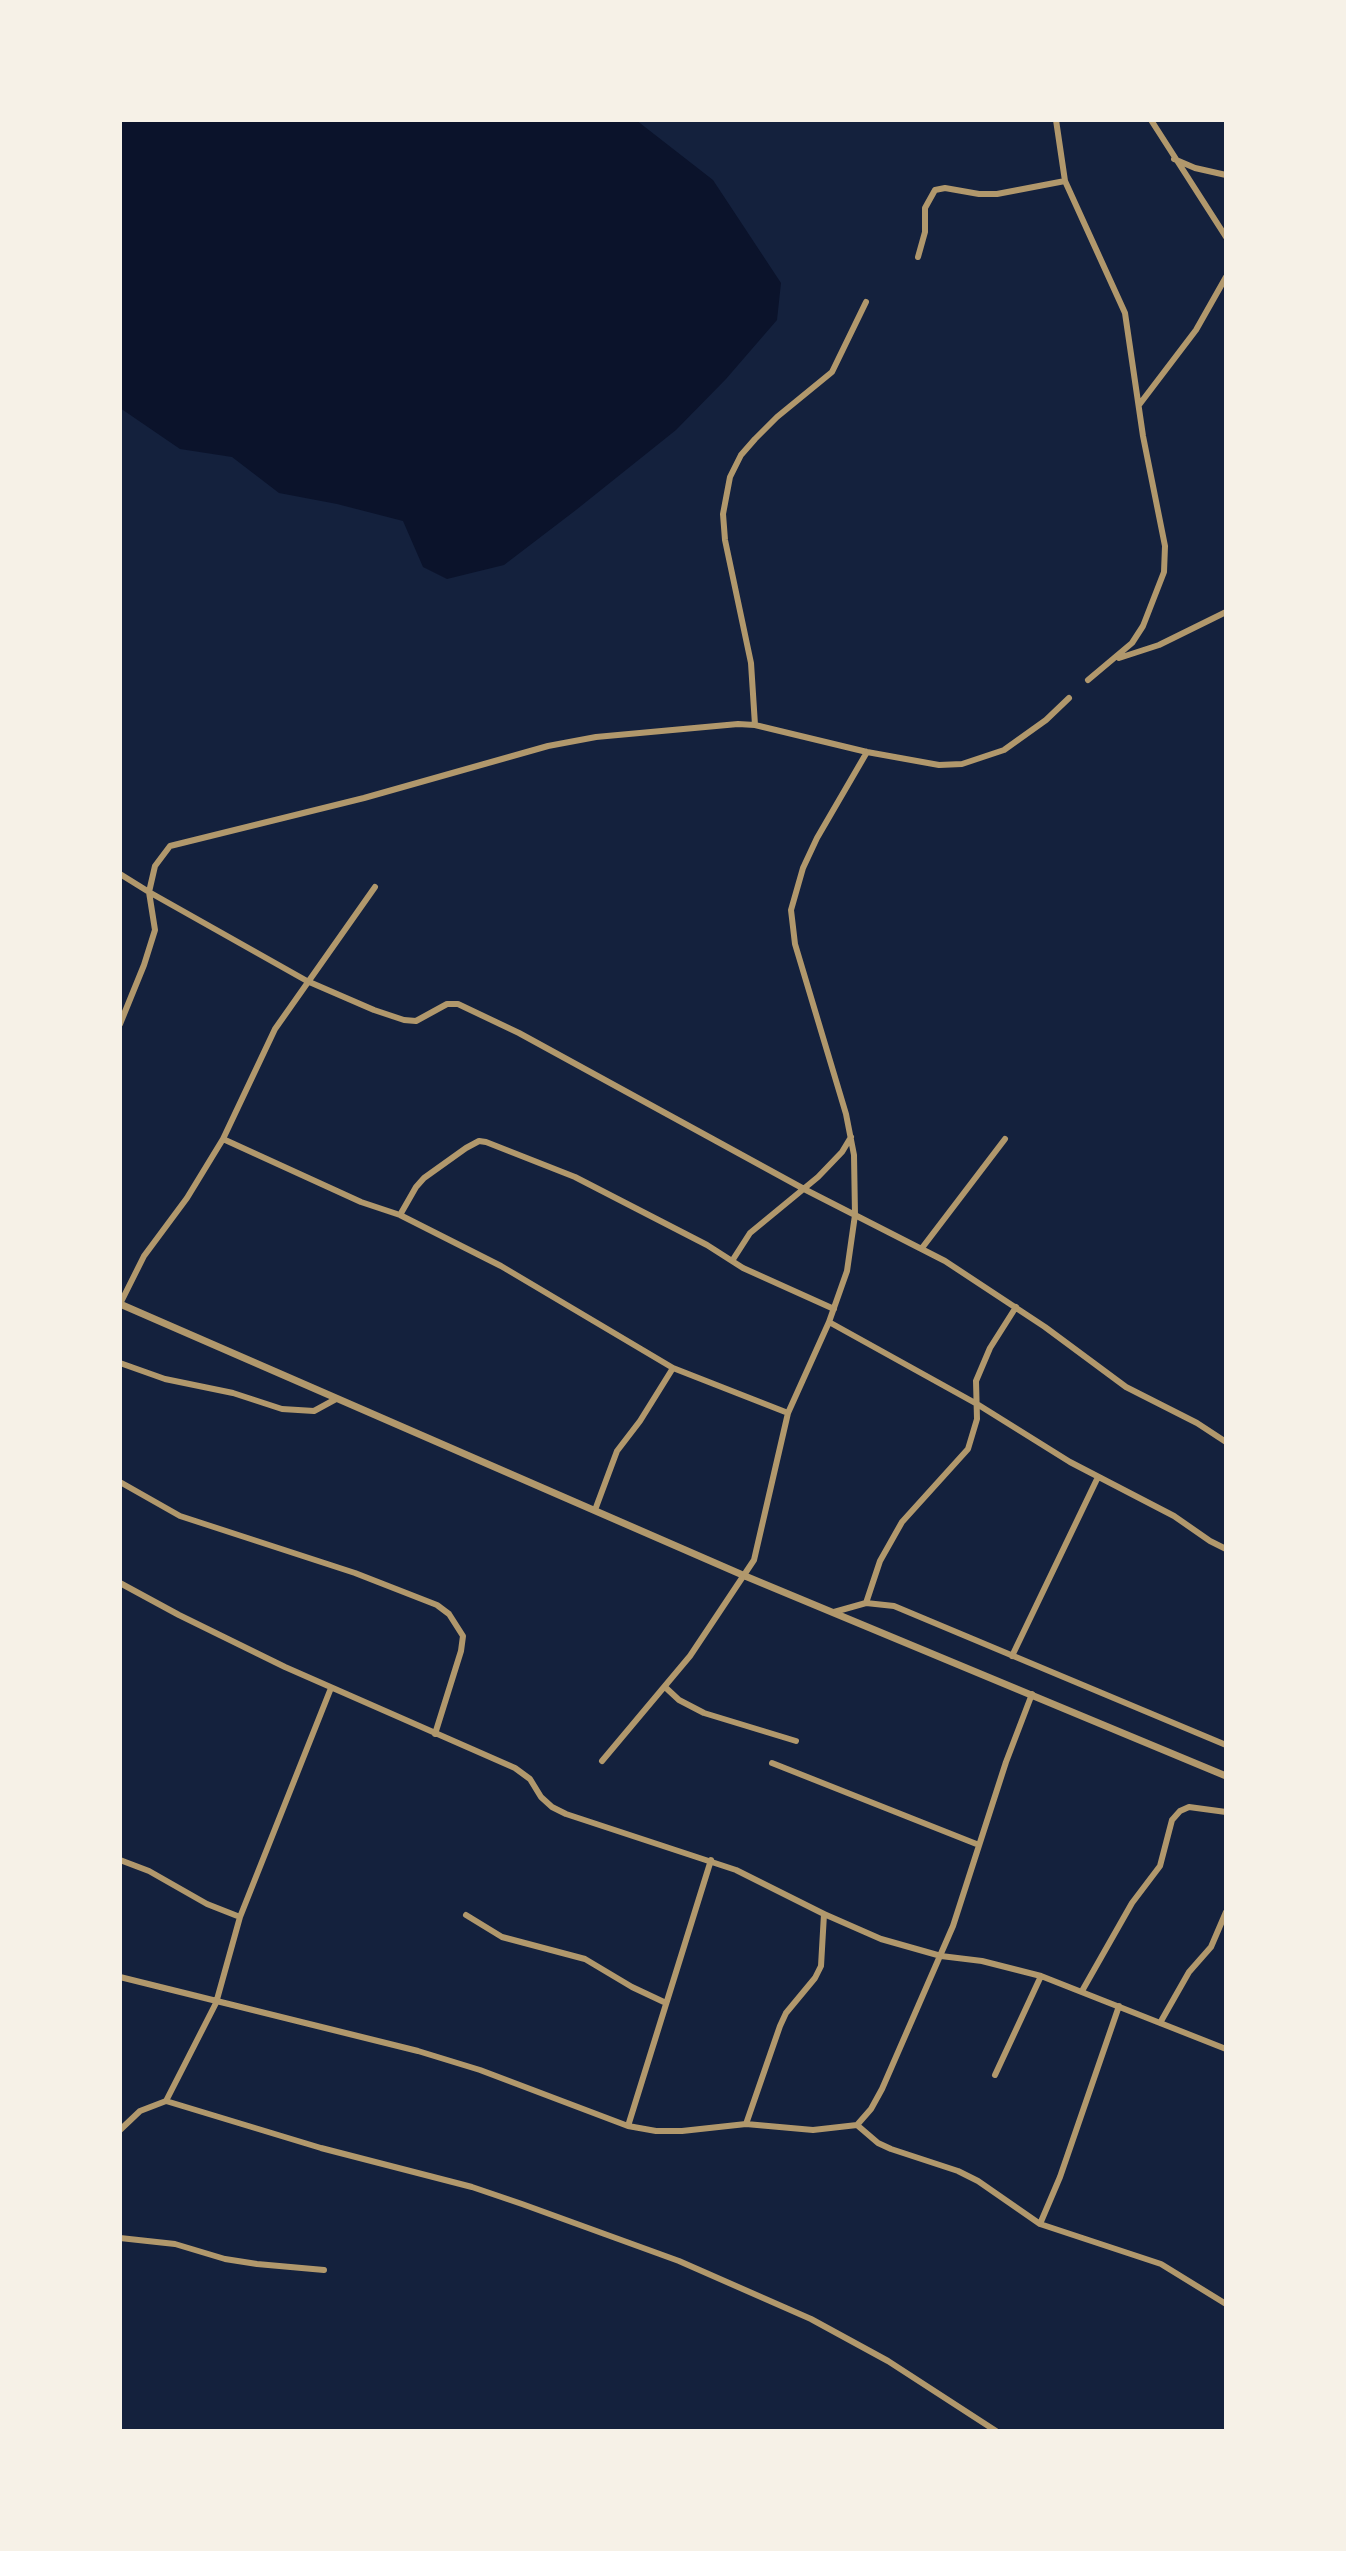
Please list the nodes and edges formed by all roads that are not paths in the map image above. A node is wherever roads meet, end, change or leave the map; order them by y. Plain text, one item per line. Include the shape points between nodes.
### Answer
1 (1056, 120) edge
2 (1151, 120) edge
3 (1174, 159) junction
4 (1226, 175) edge
5 (1065, 181) junction
6 (1226, 237) edge
7 (918, 257) dead end
8 (1226, 277) edge
9 (866, 302) dead end
10 (1139, 405) junction
11 (1226, 612) edge
12 (1116, 659) junction
13 (1088, 680) dead end
14 (1069, 698) dead end
15 (755, 725) junction
16 (867, 752) junction
17 (120, 874) edge
18 (375, 887) dead end
19 (149, 892) junction
20 (307, 981) junction
21 (120, 1024) edge
22 (851, 1137) junction
23 (223, 1139) junction
24 (1005, 1139) dead end
25 (804, 1189) junction
26 (400, 1215) junction
27 (855, 1215) junction
28 (922, 1248) junction
29 (732, 1261) junction
30 (120, 1304) edge
31 (1016, 1307) junction
32 (834, 1309) junction
33 (829, 1322) junction
34 (120, 1363) edge
35 (673, 1368) junction
36 (336, 1399) junction
37 (977, 1404) junction
38 (788, 1413) junction
39 (1226, 1442) edge
40 (1098, 1477) junction
41 (120, 1482) edge
42 (595, 1510) junction
43 (1226, 1549) edge
44 (745, 1576) junction
45 (120, 1583) edge
46 (866, 1603) junction
47 (834, 1612) junction
48 (1012, 1656) junction
49 (665, 1687) junction
50 (331, 1688) junction
51 (1032, 1694) junction
52 (435, 1734) junction
53 (796, 1741) dead end
54 (1226, 1745) edge
55 (602, 1761) dead end
56 (772, 1763) dead end
57 (1226, 1776) edge
58 (1226, 1812) edge
59 (979, 1845) junction
60 (120, 1860) edge
61 (711, 1860) junction
62 (1226, 1912) edge
63 (824, 1914) junction
64 (466, 1915) dead end
65 (240, 1917) junction
66 (941, 1956) junction
67 (1041, 1976) junction
68 (120, 1977) edge
69 (1082, 1991) junction
70 (216, 2003) junction
71 (666, 2003) junction
72 (1119, 2006) junction
73 (1160, 2023) junction
74 (1226, 2049) edge
75 (995, 2075) dead end
76 (166, 2101) junction
77 (746, 2124) junction
78 (857, 2125) junction
79 (628, 2126) junction
80 (120, 2130) edge
81 (1040, 2224) junction
82 (120, 2238) edge
83 (324, 2270) dead end
84 (1226, 2304) edge
85 (996, 2431) edge

1 - 5 street
2 - 3 street
3 - 4 street
3 - 6 street
5 - 7 street via 997,194 935,190 925,208
5 - 10 street via 1125,313
8 - 10 street via 1196,330
9 - 15 street via 832,372 741,455 725,496 725,540 751,663
10 - 12 street via 1165,546 1164,572 1143,626
11 - 12 street via 1159,645
12 - 13 street
14 - 16 street via 1021,739 985,758 939,765
15 - 16 street
15 - 19 street via 596,737 548,746 170,846 155,866
16 - 22 street via 817,838 791,910 795,944
17 - 19 street
18 - 20 street
19 - 20 street
19 - 21 street via 155,930
20 - 23 street via 275,1029
20 - 25 street via 404,1020 419,1020 447,1004 466,1006
22 - 25 street
22 - 27 street
23 - 26 street
23 - 30 street via 137,1268
24 - 28 street
25 - 27 street
25 - 29 street via 750,1233
26 - 29 street via 424,1178 479,1141 602,1190
26 - 35 street via 512,1273
27 - 28 street
27 - 32 street via 847,1271
28 - 31 street
29 - 32 street
30 - 36 street
31 - 37 street via 982,1366
31 - 39 street via 1126,1387
32 - 33 street
33 - 37 street
33 - 38 street
34 - 36 street via 282,1409 314,1411
35 - 38 street
35 - 42 street via 617,1451
36 - 42 street
37 - 40 street
37 - 46 street via 968,1449 896,1532
38 - 44 street via 757,1549
40 - 43 street
40 - 48 street
41 - 52 street via 180,1516 355,1573 449,1614 463,1636
42 - 44 street
44 - 47 street
44 - 49 street
45 - 50 street
46 - 47 street
46 - 48 street via 901,1609
47 - 51 street
48 - 54 street
49 - 53 street via 704,1713
49 - 55 street
50 - 52 street
50 - 65 street
51 - 57 street
51 - 59 street
52 - 61 street via 515,1768 552,1807 566,1814
56 - 59 street
58 - 69 street via 1189,1807 1172,1820 1160,1866 1132,1903
59 - 66 street
60 - 65 street
61 - 63 street
61 - 71 street
62 - 73 street via 1211,1947 1189,1972
63 - 66 street via 881,1939
63 - 77 street via 821,1966 780,2026
64 - 71 street via 502,1937 585,1959
65 - 70 street
66 - 67 street
66 - 78 street via 882,2089
67 - 69 street
67 - 75 street
68 - 70 street
69 - 72 street
70 - 76 street
70 - 79 street via 418,2051
71 - 79 street
72 - 73 street
72 - 81 street
73 - 74 street
76 - 80 street via 140,2111
76 - 85 street via 472,2187 679,2261 852,2339
77 - 78 street via 813,2130
77 - 79 street via 682,2131
78 - 81 street via 878,2143 978,2181
81 - 84 street via 1161,2264
82 - 83 street via 175,2244 225,2259

